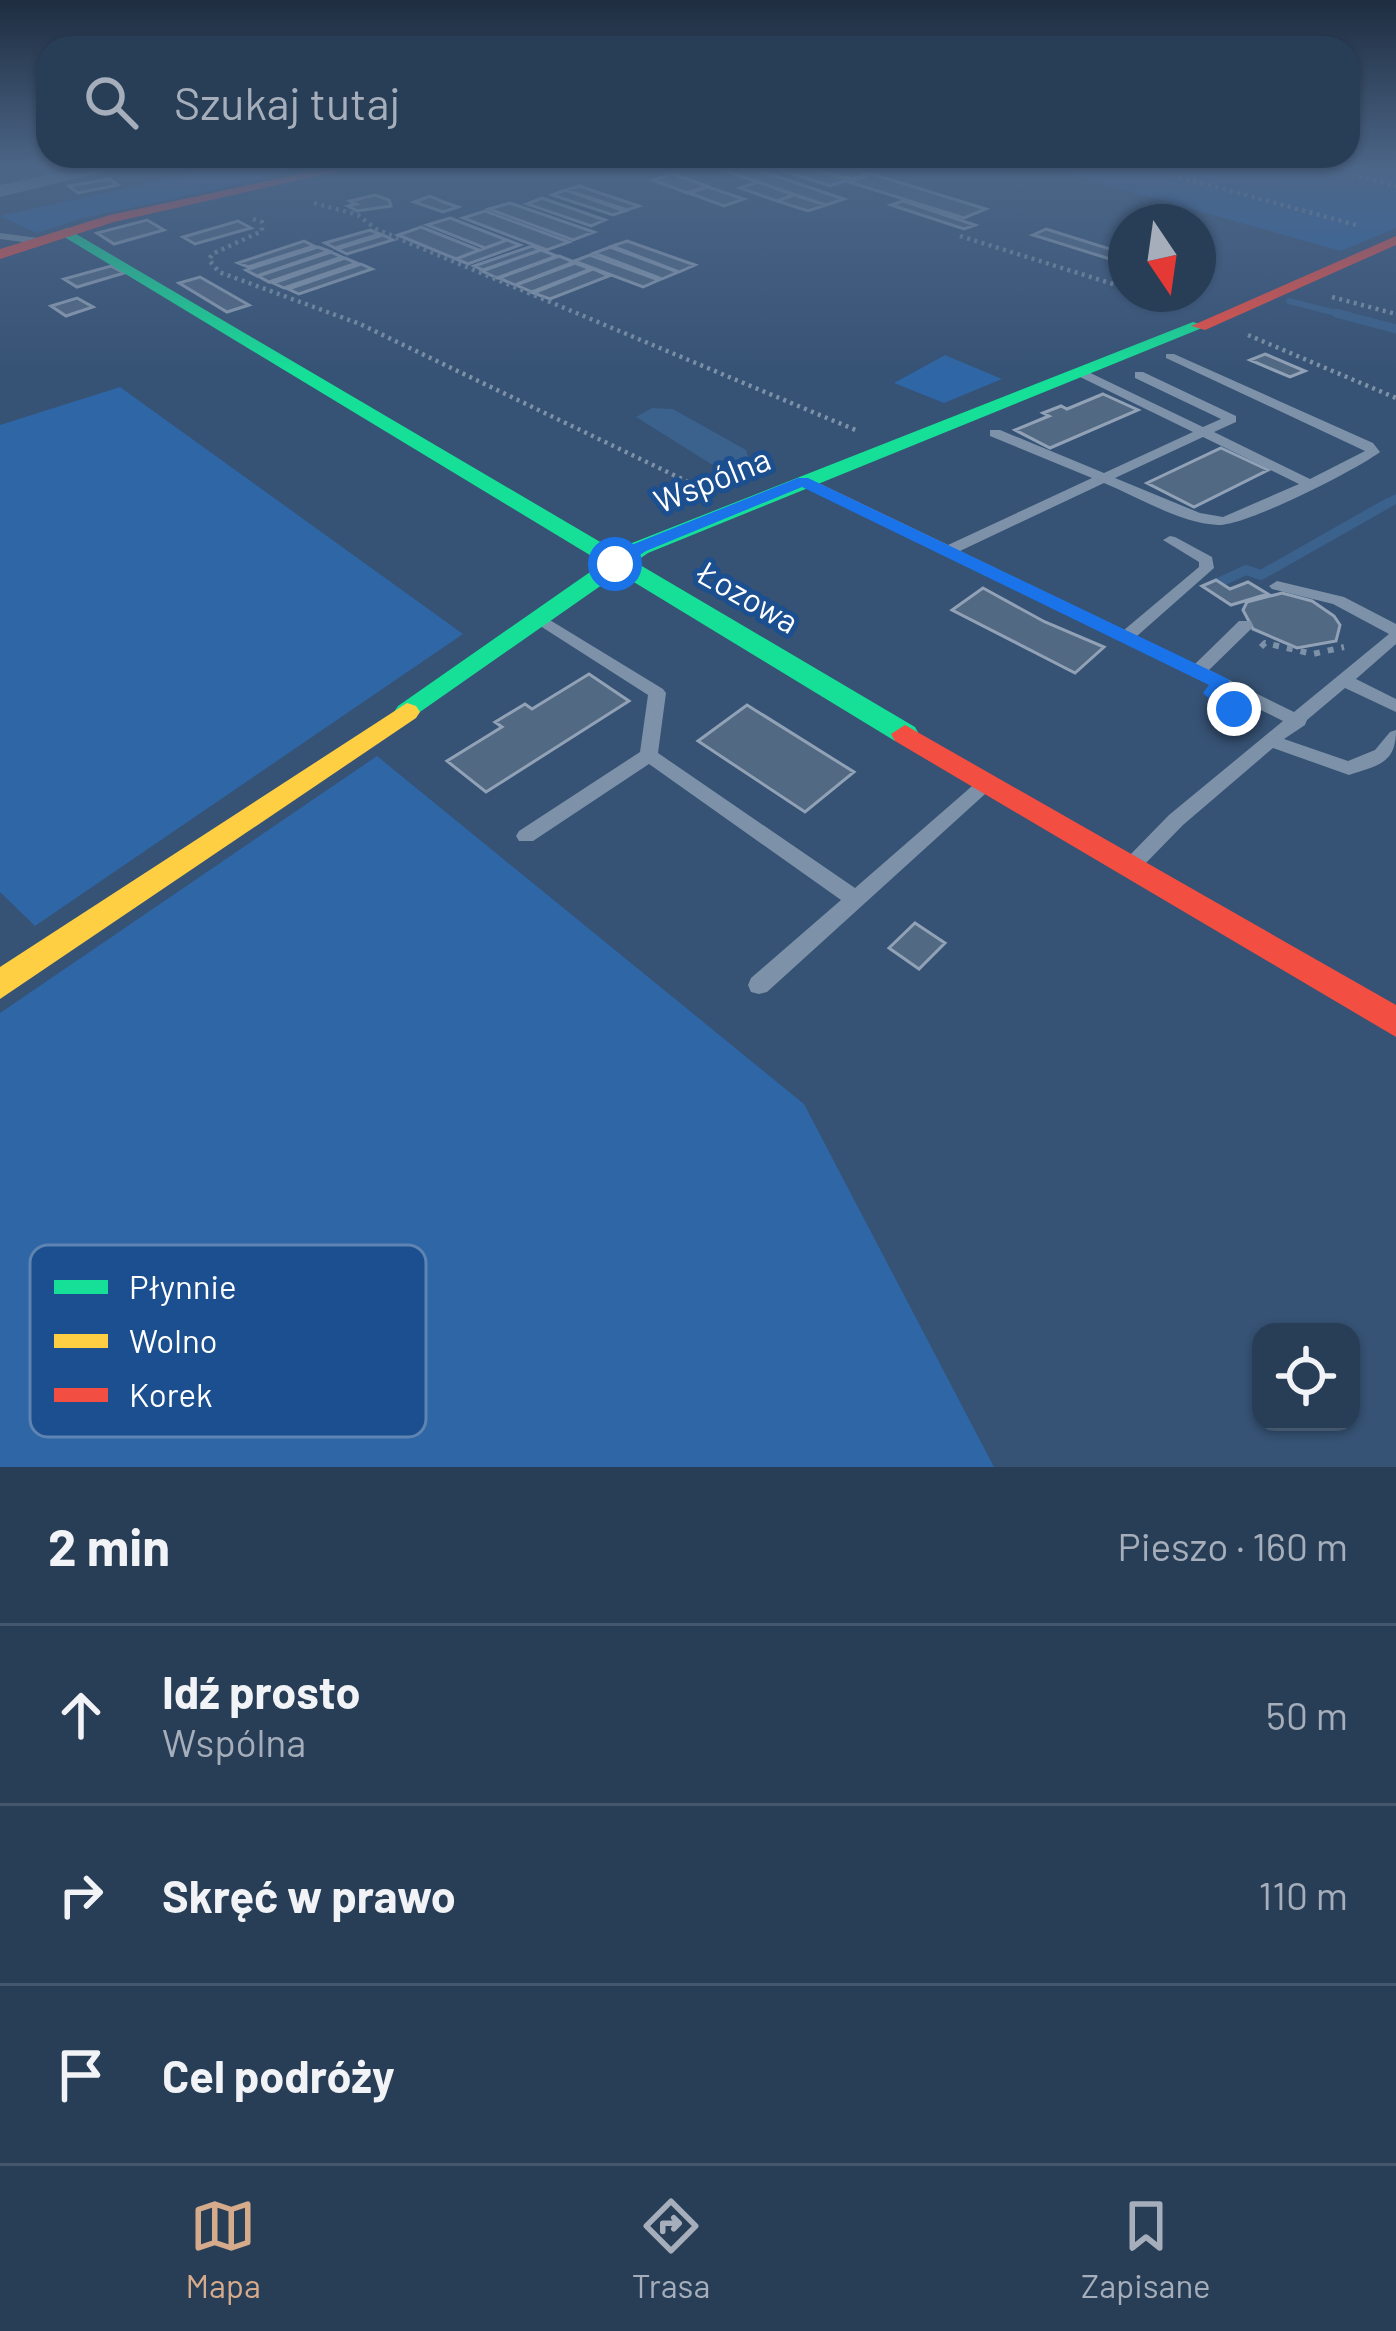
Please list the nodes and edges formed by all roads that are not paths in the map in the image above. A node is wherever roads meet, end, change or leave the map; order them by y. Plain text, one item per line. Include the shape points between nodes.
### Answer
1 (55, 235) edge
2 (72, 235) edge
3 (1384, 235) edge
4 (0, 236) edge
5 (38, 241) junction
6 (0, 254) edge
7 (1170, 356) dead end
8 (1082, 373) junction
9 (1138, 375) dead end
10 (1269, 401) junction
11 (1231, 418) junction
12 (1203, 431) junction
13 (995, 434) dead end
14 (1102, 477) junction
15 (803, 481) junction
16 (1310, 484) junction
17 (1170, 540) dead end
18 (948, 551) junction
19 (615, 564) junction
20 (1277, 586) dead end
21 (540, 619) junction
22 (1245, 625) dead end
23 (1396, 634) edge
24 (1126, 638) junction
25 (1197, 672) junction
26 (1344, 672) junction
27 (1396, 706) edge
28 (1299, 721) junction
29 (1396, 736) edge
30 (1274, 742) junction
31 (649, 755) junction
32 (989, 782) junction
33 (526, 836) dead end
34 (1131, 866) junction
35 (854, 898) junction
36 (0, 985) edge
37 (759, 985) dead end
38 (1396, 1022) edge

1 - 5 street
2 - 19 street, Łozowa
3 - 8 street, Wspólna via 1215,320
4 - 5 lane
5 - 6 street
7 - 10 lane
8 - 12 lane
8 - 15 street, Wspólna
9 - 11 lane
10 - 11 lane
10 - 16 lane via 1373,452
11 - 12 lane
12 - 14 lane
12 - 16 lane
13 - 14 lane
14 - 16 lane via 1222,521
14 - 18 lane
15 - 18 lane
15 - 19 street, Wspólna
17 - 24 lane via 1197,551 1206,568
18 - 24 lane
19 - 21 street, Wspólna
19 - 32 street, Łozowa
20 - 23 lane via 1338,600
21 - 31 lane via 657,693
21 - 36 street, Wspólna
22 - 25 lane
23 - 26 lane
24 - 25 lane
25 - 28 lane
26 - 27 lane
26 - 28 lane
28 - 30 lane
29 - 30 lane via 1381,755 1349,768
30 - 34 lane
31 - 33 lane
31 - 35 lane
32 - 34 street, Łozowa
32 - 35 lane
34 - 38 street, Łozowa
35 - 37 lane

